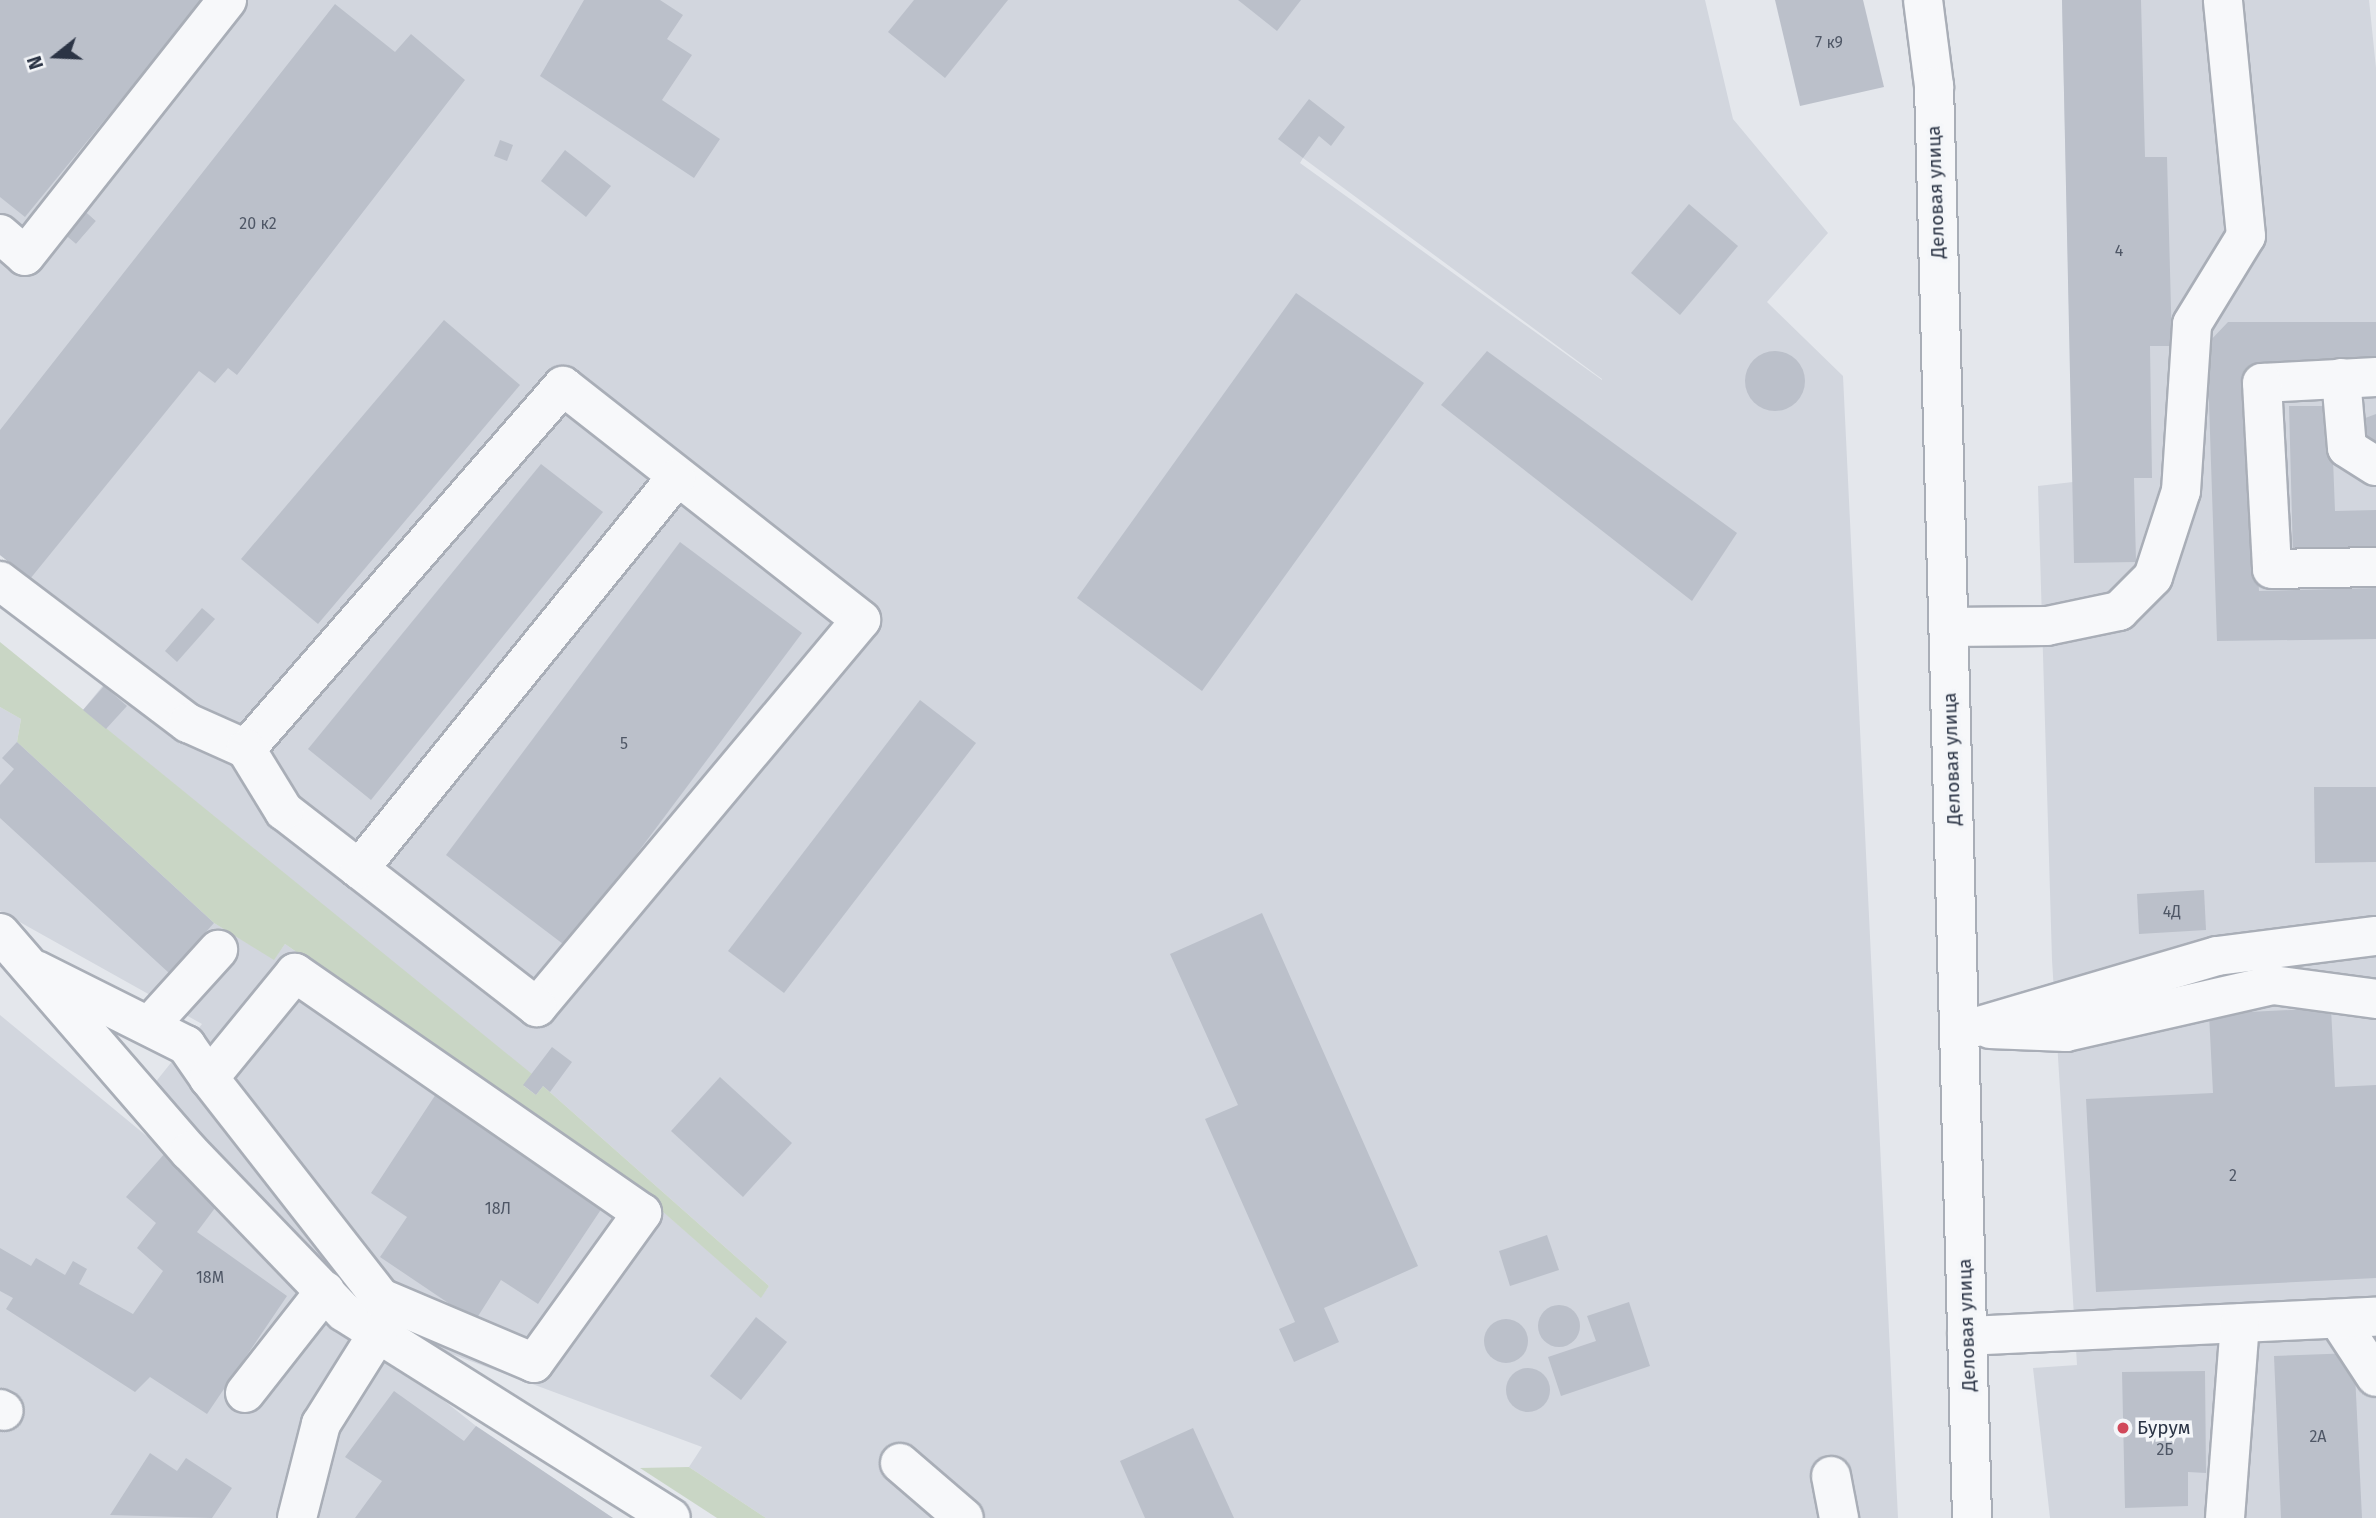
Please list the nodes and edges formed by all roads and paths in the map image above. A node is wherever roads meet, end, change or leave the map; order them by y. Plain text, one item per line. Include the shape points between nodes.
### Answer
1 (227, 0) edge
2 (1923, 0) edge
3 (2223, 0) edge
4 (0, 234) edge
5 (2358, 377) edge
6 (2376, 466) edge
7 (676, 478) junction
8 (2376, 566) edge
9 (0, 581) edge
10 (1948, 627) junction
11 (246, 749) junction
12 (359, 869) junction
13 (0, 933) edge
14 (2376, 936) edge
15 (218, 950) dead end
16 (36, 970) junction
17 (2376, 999) edge
18 (149, 1026) junction
19 (1972, 1030) junction
20 (209, 1078) junction
21 (325, 1291) junction
22 (2376, 1318) edge
23 (2338, 1319) junction
24 (2240, 1324) junction
25 (378, 1333) junction
26 (1967, 1336) junction
27 (2376, 1377) edge
28 (245, 1393) dead end
29 (900, 1463) dead end
30 (1831, 1476) dead end
31 (298, 1518) edge
32 (671, 1518) edge
33 (964, 1518) edge
34 (1839, 1518) edge
35 (1972, 1518) edge
36 (2225, 1518) edge

1 - 4 street via 25,256
2 - 10 street, Деловая улица via 1934,86
3 - 10 street via 2246,236 2192,324 2181,491 2153,577 2119,611 2047,626
5 - 6 street via 2347,448
5 - 8 street via 2262,383 2272,569
7 - 11 street via 564,386
7 - 12 street
7 - 12 street via 861,620 537,1007
9 - 11 street via 188,723
10 - 19 street, Деловая улица
11 - 12 street via 284,811
13 - 16 street
14 - 19 street via 2217,956
15 - 18 street
16 - 18 street
16 - 21 street via 189,1151
17 - 19 street via 2273,985 2066,1032 2031,1036
18 - 20 street via 186,1045
19 - 26 street, Деловая улица
20 - 20 street via 295,973 642,1213 534,1363 381,1298
21 - 25 street
21 - 28 street
22 - 23 street
23 - 24 street
23 - 27 street
24 - 26 street
24 - 36 street
25 - 31 street via 321,1424
25 - 32 street
26 - 35 street, Деловая улица
29 - 33 street
30 - 34 street

